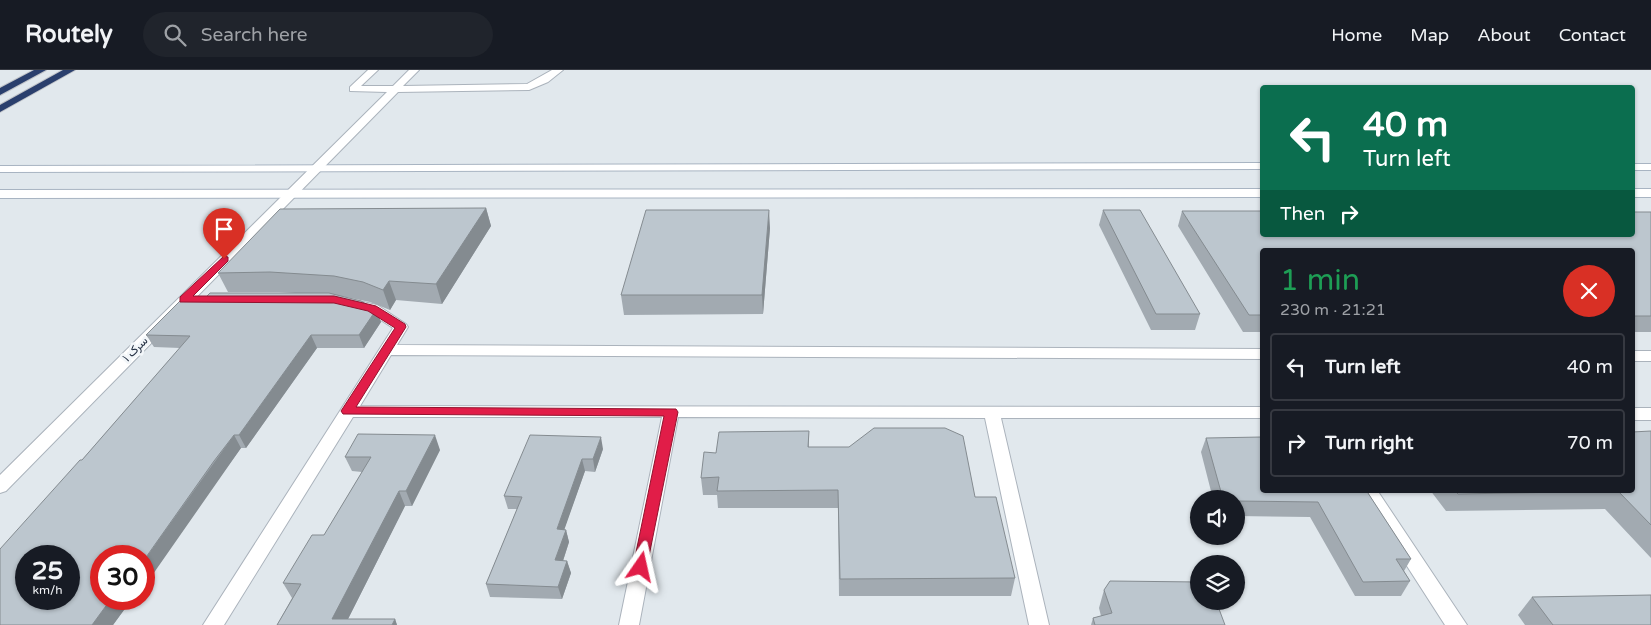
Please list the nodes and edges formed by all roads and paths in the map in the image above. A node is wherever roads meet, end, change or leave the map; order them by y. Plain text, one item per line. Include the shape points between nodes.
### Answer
1 (40, 70) edge
2 (70, 70) edge
3 (373, 70) edge
4 (414, 70) edge
5 (558, 70) edge
6 (395, 89) junction
7 (0, 92) edge
8 (0, 109) edge
9 (1260, 166) edge
10 (1635, 167) edge
11 (1651, 167) edge
12 (316, 168) junction
13 (0, 169) edge
14 (292, 193) junction
15 (1260, 193) edge
16 (1635, 193) edge
17 (1651, 193) edge
18 (0, 194) edge
19 (184, 299) junction
20 (212, 299) edge
21 (344, 302) edge
22 (386, 350) junction
23 (1260, 354) edge
24 (1635, 356) edge
25 (1651, 356) edge
26 (347, 411) junction
27 (672, 412) junction
28 (992, 413) junction
29 (1260, 413) edge
30 (1635, 414) edge
31 (1651, 414) edge
32 (0, 486) edge
33 (1369, 493) edge
34 (213, 625) edge
35 (629, 625) edge
36 (1039, 625) edge
37 (1457, 625) edge

1 - 7 highway
2 - 8 highway
3 - 6 street via 353,89
4 - 6 street, سرک ۱
5 - 6 street via 530,87
6 - 12 street, سرک ۱
9 - 12 street
10 - 11 street
12 - 13 street
12 - 14 street, سرک ۱
14 - 15 street
14 - 18 street
14 - 19 street, سرک ۱
16 - 17 street
19 - 20 street
19 - 32 street, سرک ۱
21 - 22 street via 372,308 401,327
22 - 23 street
22 - 26 street
24 - 25 street
26 - 27 street
26 - 34 street
27 - 28 street
27 - 35 street
28 - 29 street
28 - 36 street
30 - 31 street
33 - 37 street

